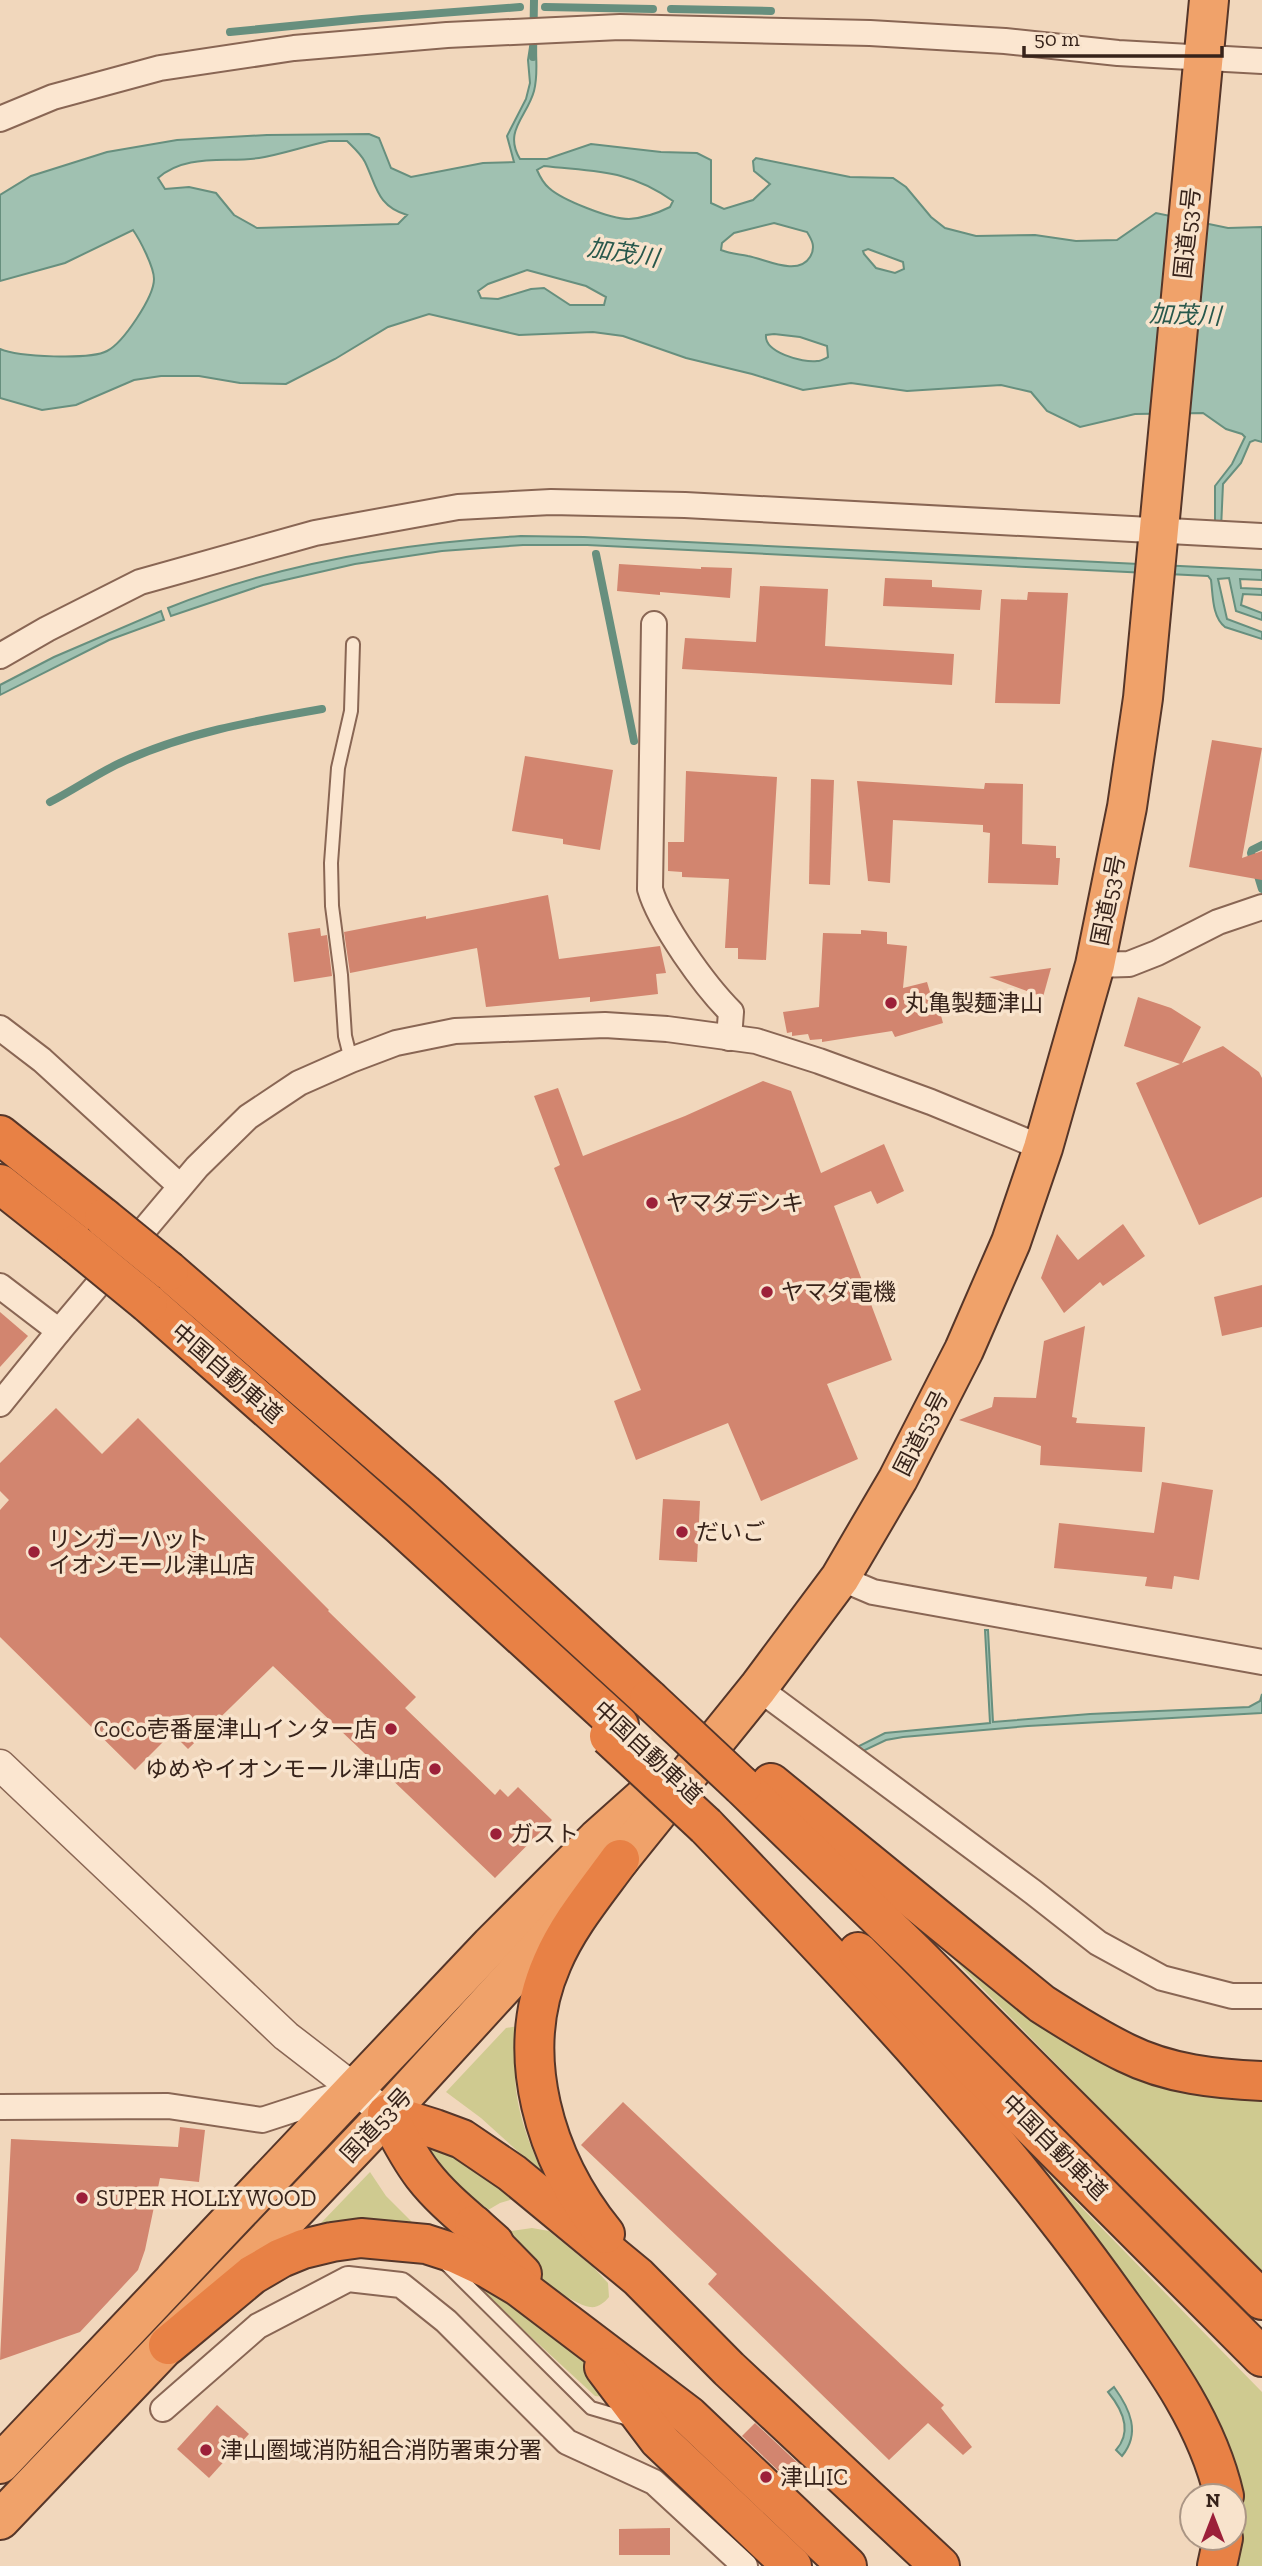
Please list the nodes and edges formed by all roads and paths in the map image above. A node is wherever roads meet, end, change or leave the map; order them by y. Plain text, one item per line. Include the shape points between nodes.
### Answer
1 (1209, 0) edge
2 (1262, 61) edge
3 (1203, 66) junction
4 (0, 119) edge
5 (1159, 525) junction
6 (1262, 536) edge
7 (654, 624) dead end
8 (353, 644) dead end
9 (0, 656) edge
10 (1262, 907) edge
11 (1095, 965) junction
12 (0, 1028) edge
13 (729, 1038) junction
14 (351, 1060) junction
15 (0, 1135) edge
16 (1043, 1148) junction
17 (0, 1184) edge
18 (180, 1186) junction
19 (0, 1286) edge
20 (59, 1331) junction
21 (0, 1404) edge
22 (840, 1578) junction
23 (1262, 1662) edge
24 (747, 1701) junction
25 (0, 1765) edge
26 (748, 1778) junction
27 (710, 1820) junction
28 (620, 1859) junction
29 (1262, 1996) edge
30 (1262, 2081) edge
31 (355, 2090) junction
32 (0, 2107) edge
33 (387, 2115) junction
34 (554, 2209) junction
35 (474, 2225) junction
36 (426, 2244) junction
37 (638, 2277) junction
38 (1262, 2300) edge
39 (577, 2331) junction
40 (168, 2345) junction
41 (1262, 2357) edge
42 (703, 2390) junction
43 (163, 2409) dead end
44 (653, 2425) junction
45 (0, 2463) edge
46 (1221, 2482) edge
47 (0, 2519) edge
48 (854, 2546) edge
49 (745, 2566) edge
50 (792, 2566) edge
51 (822, 2566) edge
52 (878, 2566) edge
53 (915, 2566) edge
54 (938, 2566) edge

1 - 3 highway, 国道53号
2 - 3 street
3 - 4 street via 1005,41 620,27 294,48 160,68 53,97
3 - 5 highway, 国道53号
5 - 6 street
5 - 9 street via 685,505 551,502 458,507 315,533 141,582
5 - 11 highway, 国道53号 via 1139,725
7 - 13 street via 650,889 656,908 715,996 731,1012
8 - 14 lane via 351,710 338,768 331,863
10 - 11 street via 1218,922 1129,964
11 - 16 highway, 国道53号
12 - 18 street via 42,1060
13 - 14 street via 667,1029 519,1027 397,1042
13 - 16 street via 756,1041 819,1061
14 - 18 street via 299,1083 248,1117
15 - 26 highway, 中国自動車道, bridge via 169,1271
16 - 22 highway, 国道53号 via 1011,1242 964,1350 898,1479
17 - 27 highway, 中国自動車道, bridge via 148,1303 400,1525
18 - 20 street
19 - 20 street
20 - 21 street
22 - 23 street via 873,1592
22 - 24 highway, 国道53号
24 - 28 highway, 国道53号
24 - 29 street via 1033,1892 1098,1943 1162,1978 1232,1996
24 - 31 highway, 国道53号 via 597,1839
25 - 31 street via 286,2036
26 - 30 highway via 1042,2004 1087,2033 1166,2068 1210,2078
26 - 38 highway, 中国自動車道 via 914,1952
27 - 41 highway, 中国自動車道 via 890,1983
27 - 46 highway via 1072,2236 1188,2407 1206,2438
28 - 33 highway, 国道53号
28 - 37 highway via 552,1962 541,1993 535,2060 537,2091 558,2161
31 - 32 street via 262,2120 168,2106
31 - 33 street
31 - 45 highway, 国道53号
33 - 34 highway via 462,2140 512,2173
33 - 35 highway via 424,2177
33 - 40 highway, 国道53号
34 - 37 highway
34 - 42 highway via 649,2307
35 - 39 highway
35 - 42 highway via 590,2325
36 - 39 highway via 487,2268
36 - 40 highway via 361,2238 281,2258
36 - 44 lane via 590,2408
37 - 42 highway
37 - 54 highway
39 - 42 highway
39 - 44 highway
39 - 48 highway
39 - 51 highway
40 - 47 highway, 国道53号
42 - 48 highway
43 - 49 street via 258,2326 348,2279 401,2285 446,2321 567,2442 654,2483
44 - 50 highway via 659,2440
48 - 52 highway
48 - 53 highway
48 - 54 highway

